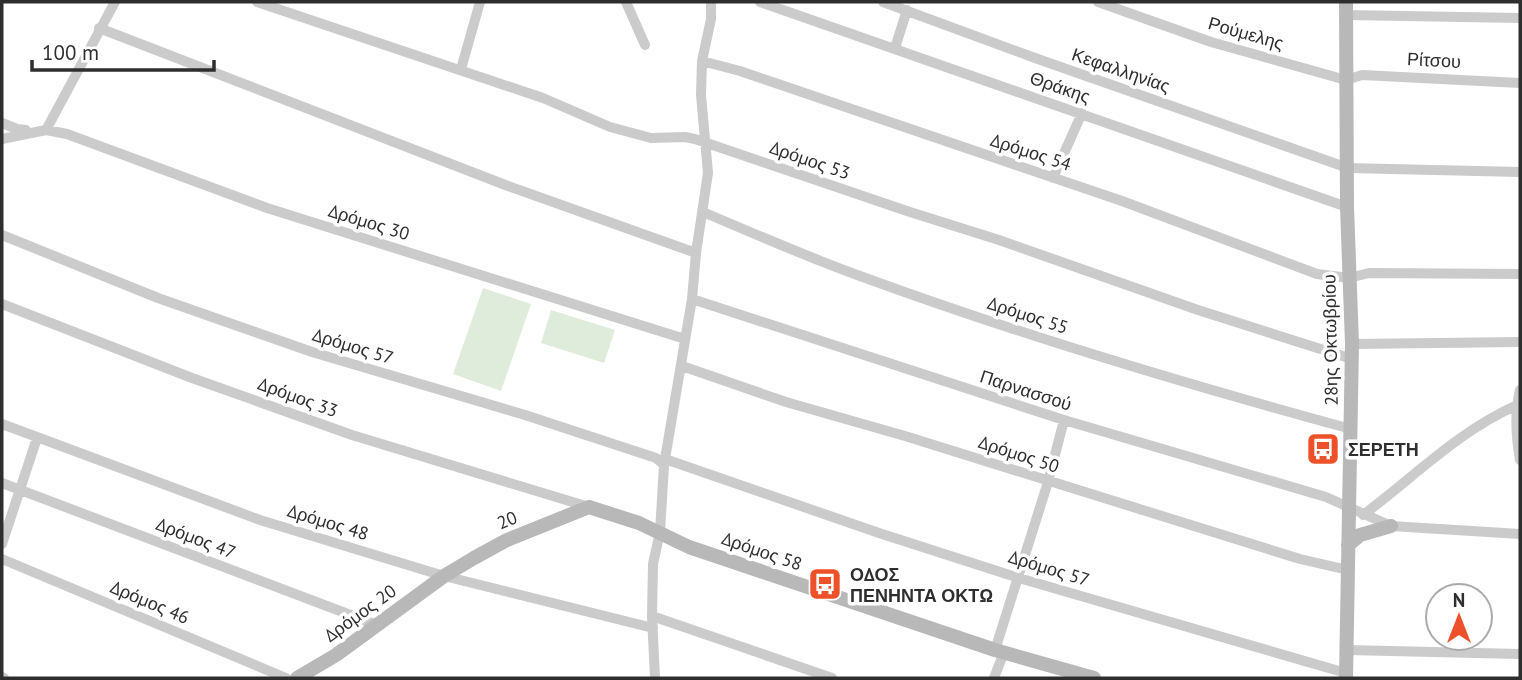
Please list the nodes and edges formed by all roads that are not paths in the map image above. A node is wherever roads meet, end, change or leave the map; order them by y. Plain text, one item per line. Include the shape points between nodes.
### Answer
1 (115, 2) edge
2 (257, 2) edge
3 (480, 2) edge
4 (626, 2) edge
5 (711, 2) edge
6 (760, 2) edge
7 (883, 2) edge
8 (1098, 2) edge
9 (1346, 8) edge
10 (907, 10) junction
11 (1520, 18) edge
12 (99, 29) junction
13 (645, 45) dead end
14 (895, 48) junction
15 (702, 61) junction
16 (461, 69) junction
17 (1346, 80) junction
18 (1520, 83) edge
19 (1082, 113) junction
20 (2, 122) edge
21 (41, 130) junction
22 (2, 139) edge
23 (707, 144) junction
24 (1348, 168) junction
25 (1520, 173) edge
26 (1053, 178) junction
27 (1347, 207) junction
28 (703, 212) junction
29 (2, 235) edge
30 (696, 253) junction
31 (1520, 274) edge
32 (1349, 278) junction
33 (692, 299) junction
34 (2, 304) edge
35 (685, 338) junction
36 (1520, 342) edge
37 (1352, 344) junction
38 (1352, 359) junction
39 (682, 366) junction
40 (1520, 390) edge
41 (1517, 405) junction
42 (1064, 420) junction
43 (2, 424) edge
44 (1350, 429) junction
45 (37, 438) junction
46 (1520, 460) edge
47 (664, 462) junction
48 (1048, 482) junction
49 (2, 483) edge
50 (19, 489) junction
51 (589, 507) junction
52 (1349, 509) junction
53 (1363, 515) junction
54 (1391, 526) junction
55 (660, 532) junction
56 (1520, 534) edge
57 (2, 544) edge
58 (1348, 545) junction
59 (2, 559) edge
60 (1348, 570) junction
61 (444, 576) junction
62 (1019, 578) junction
63 (652, 622) junction
64 (377, 625) junction
65 (1347, 650) junction
66 (1000, 651) junction
67 (1520, 654) edge
68 (1346, 676) edge
69 (286, 678) edge
70 (297, 678) edge
71 (655, 678) edge
72 (832, 678) edge
73 (994, 678) edge
74 (1094, 678) edge

1 - 12 street
2 - 16 street, Δρόμος 53
3 - 16 street
4 - 13 street
5 - 15 street
6 - 14 street, Θράκης
7 - 10 street, Κεφαλληνίας
8 - 17 street, Ρούμελης via 1211,42
9 - 11 street
9 - 17 street, 28ης Οκτωβρίου
10 - 14 street
10 - 24 street, Κεφαλληνίας
12 - 21 street
12 - 30 street
14 - 19 street, Θράκης
15 - 23 street
15 - 26 street, Δρόμος 54
16 - 23 street, Δρόμος 53 via 620,130
17 - 18 street, Ρίτσου via 1362,75
17 - 24 street, 28ης Οκτωβρίου
19 - 26 street
19 - 27 street, Θράκης
20 - 21 street, Δρόμος 30 via 17,129
21 - 22 street
21 - 35 street, Δρόμος 30 via 108,148 267,208
23 - 28 street
23 - 38 street, Δρόμος 53
24 - 25 street, Κεφαλληνίας
24 - 27 street, 28ης Οκτωβρίου
26 - 32 street, Δρόμος 54 via 1317,274
27 - 32 street, 28ης Οκτωβρίου
28 - 30 street
28 - 44 street, Δρόμος 55 via 858,275 1031,335
29 - 47 street, Δρόμος 57 via 158,298 312,352
30 - 33 street
31 - 32 street, Δρόμος 54 via 1369,272
32 - 37 street, 28ης Οκτωβρίου
33 - 35 street
33 - 42 street, Παρνασσού
34 - 51 street, Δρόμος 33 via 352,435
35 - 39 street
36 - 37 street
37 - 38 street, 28ης Οκτωβρίου
38 - 44 street, 28ης Οκτωβρίου
39 - 47 street
39 - 48 street, Δρόμος 50
40 - 41 street
41 - 46 street
41 - 53 street via 1458,438
42 - 48 street
42 - 52 street, Παρνασσού via 1326,497
43 - 45 street, Δρόμος 48
44 - 52 street, 28ης Οκτωβρίου
45 - 50 street
45 - 61 street, Δρόμος 48 via 260,520
47 - 55 street
47 - 62 street, Δρόμος 57
48 - 60 street, Δρόμος 50
48 - 62 street
49 - 50 street, Δρόμος 47
50 - 57 street
50 - 64 street, Δρόμος 47
51 - 55 street, Δρόμος 58
51 - 61 street, 20 via 507,540
52 - 53 street, Παρνασσού
52 - 58 street, 28ης Οκτωβρίου
53 - 54 street, Παρνασσού
54 - 56 street, Παρνασσού
54 - 58 street via 1360,535
55 - 63 street via 653,565
55 - 66 street, Δρόμος 58 via 689,547
58 - 60 street, 28ης Οκτωβρίου
59 - 69 street, Δρόμος 46
60 - 65 street, 28ης Οκτωβρίου
61 - 63 street, Δρόμος 48
61 - 64 street, Δρόμος 20
62 - 66 street
62 - 68 street, Δρόμος 57
63 - 71 street
63 - 72 street, Δρόμος 48
64 - 70 street, Δρόμος 20
65 - 67 street
65 - 68 street, 28ης Οκτωβρίου
66 - 73 street
66 - 74 street, Δρόμος 58

